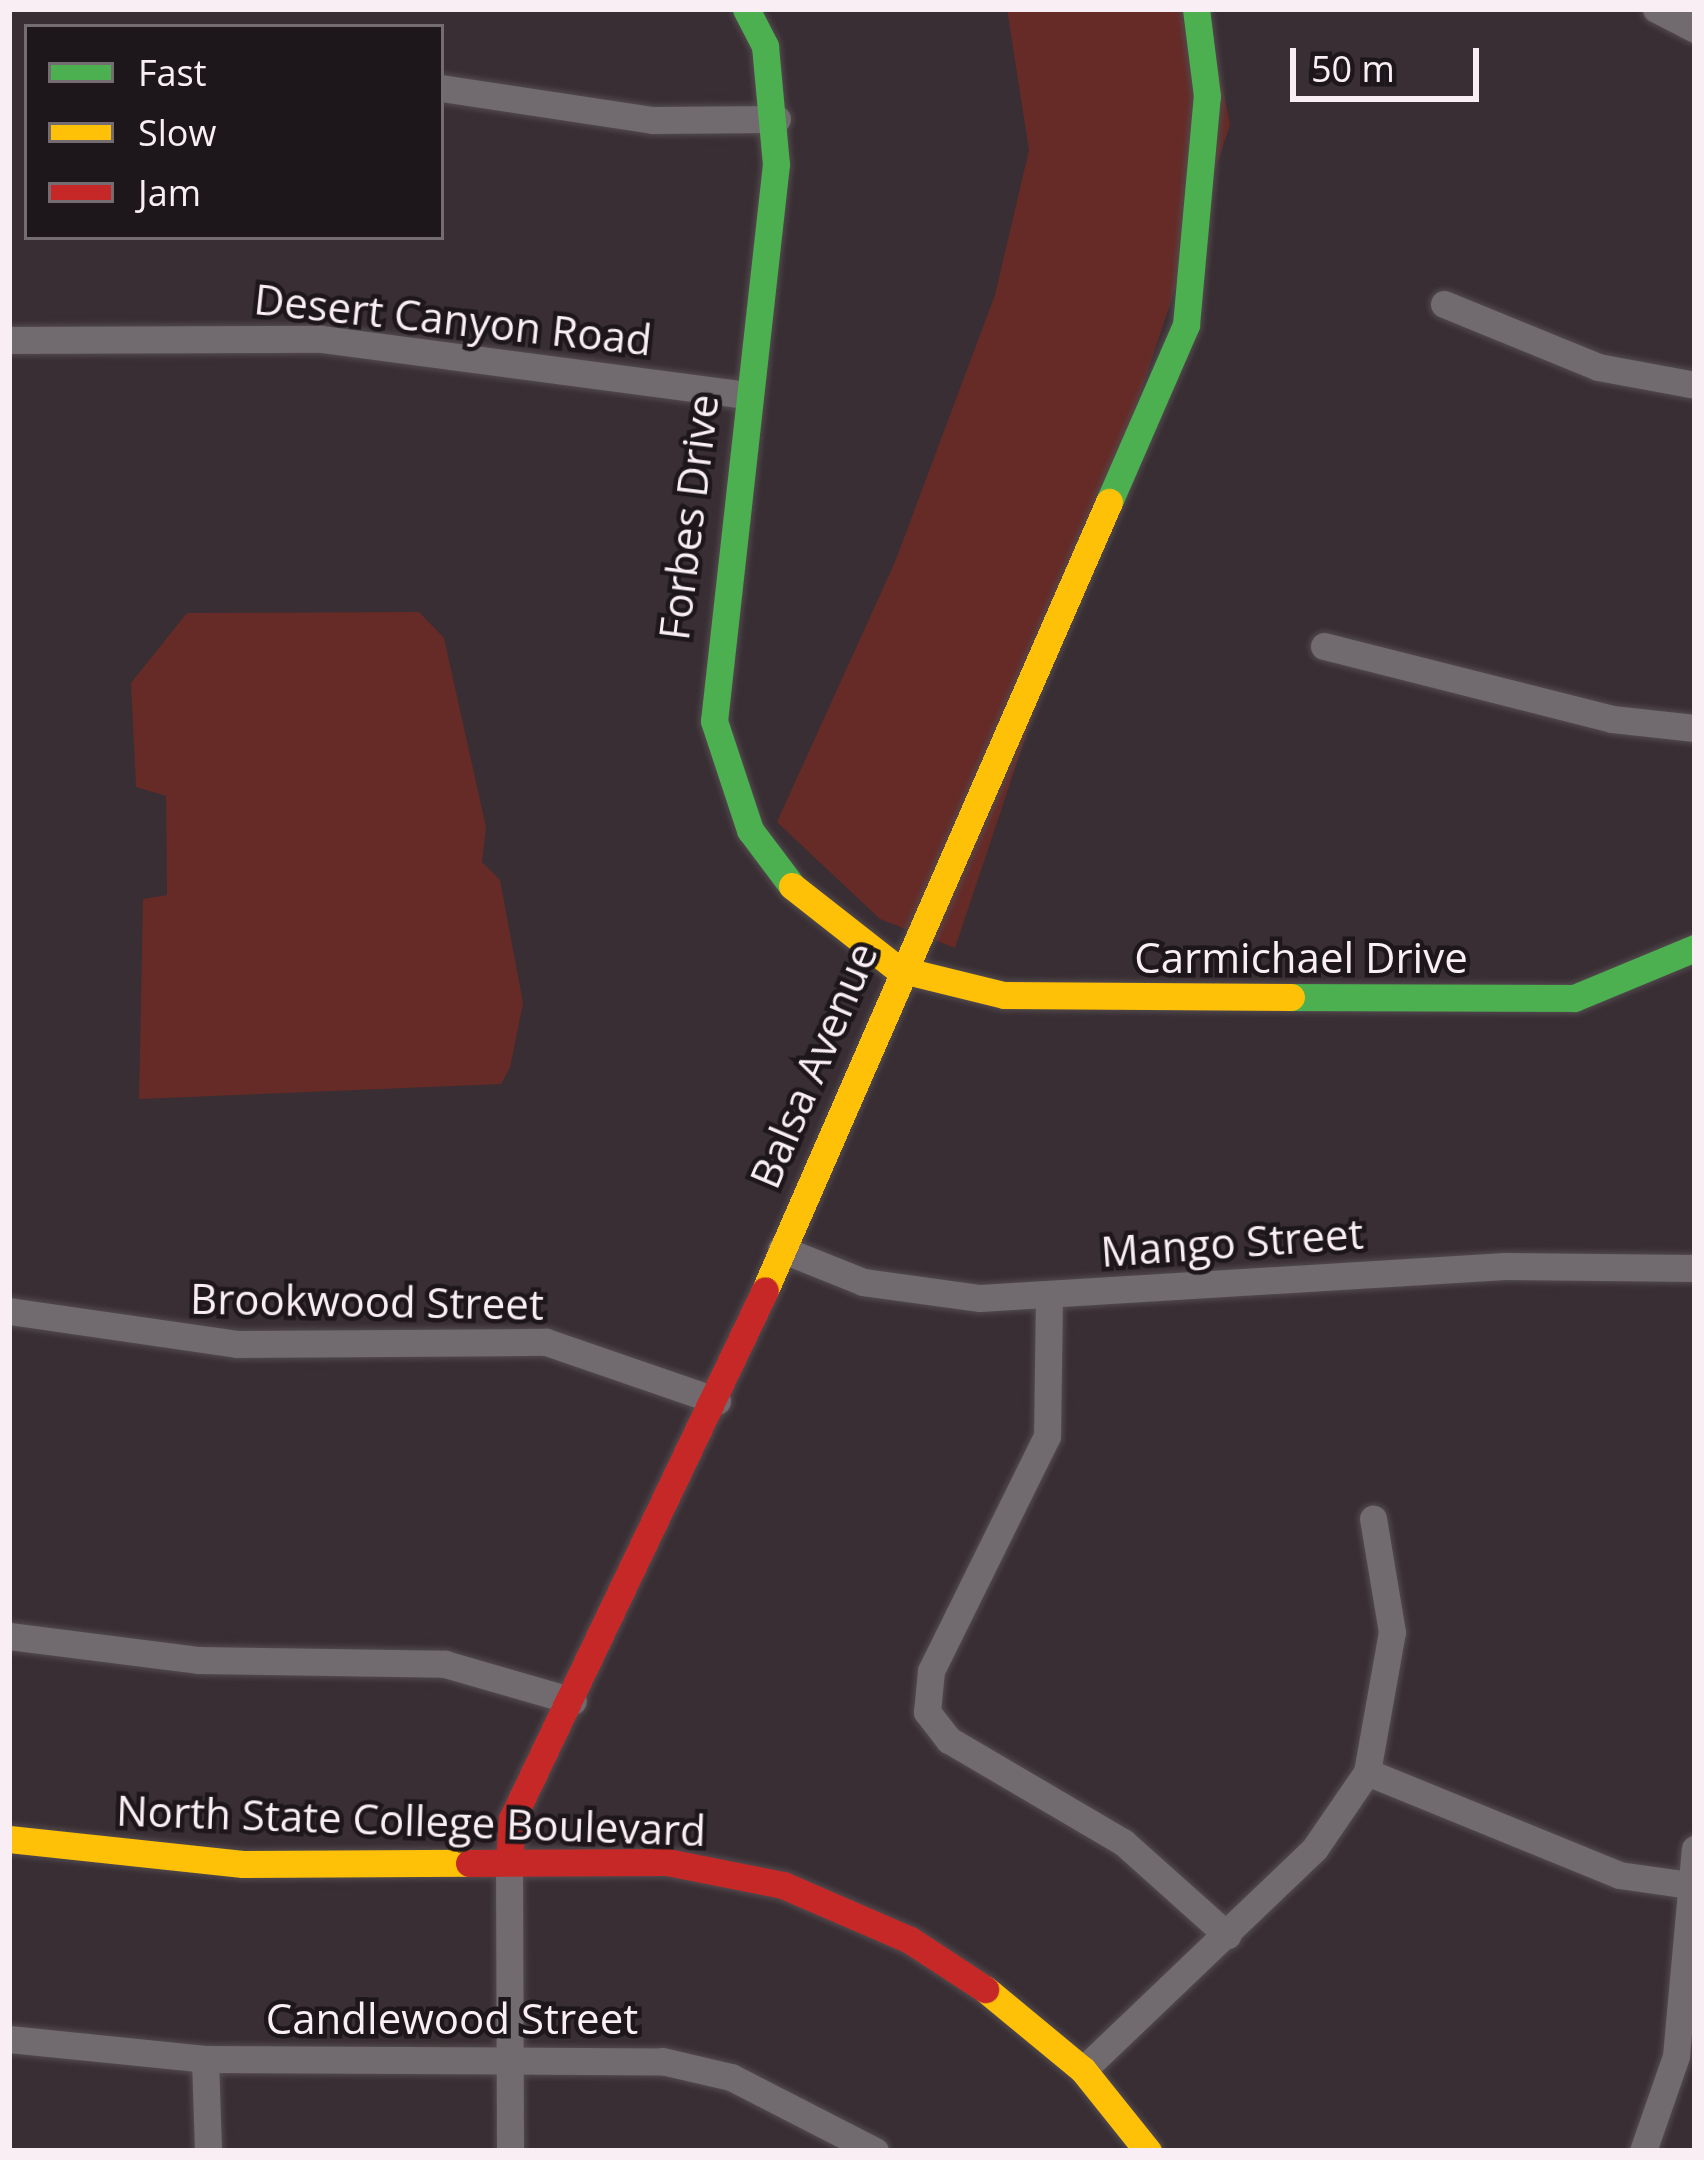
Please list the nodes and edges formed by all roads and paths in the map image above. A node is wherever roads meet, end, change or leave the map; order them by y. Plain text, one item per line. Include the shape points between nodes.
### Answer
1 (746, 9) edge
2 (1196, 9) edge
3 (1656, 9) edge
4 (1695, 29) edge
5 (444, 88) edge
6 (777, 119) junction
7 (1444, 304) dead end
8 (9, 340) edge
9 (1695, 385) edge
10 (744, 395) junction
11 (1324, 646) dead end
12 (1695, 728) edge
13 (1695, 948) edge
14 (898, 969) junction
15 (781, 1250) junction
16 (1695, 1268) edge
17 (1049, 1296) junction
18 (9, 1311) edge
19 (716, 1401) junction
20 (1373, 1519) dead end
21 (9, 1636) edge
22 (573, 1701) junction
23 (1367, 1772) junction
24 (9, 1839) edge
25 (1695, 1849) edge
26 (508, 1861) junction
27 (1690, 1885) junction
28 (1227, 1935) junction
29 (9, 2039) edge
30 (507, 2057) junction
31 (205, 2060) junction
32 (1083, 2070) junction
33 (208, 2151) edge
34 (510, 2151) edge
35 (875, 2151) edge
36 (1148, 2151) edge
37 (1643, 2151) edge

1 - 6 street, Forbes Drive via 765,46
2 - 14 street, Balsa Avenue via 1207,96 1186,325
3 - 4 street
5 - 6 street via 653,120
6 - 10 street, Forbes Drive
7 - 9 street via 1598,367
8 - 10 street, Desert Canyon Road via 321,339
10 - 14 street, Forbes Drive via 712,672 729,780 784,880
11 - 12 street via 1612,718
13 - 14 street, Carmichael Drive via 1649,976 1574,998 1064,999
14 - 15 street, Balsa Avenue
15 - 17 street, Mango Street via 928,1295
15 - 19 street, Balsa Avenue
16 - 17 street, Mango Street via 1505,1265
17 - 28 street via 1047,1436 931,1671 927,1712 950,1740 1123,1843
18 - 19 street, Brookwood Street via 237,1344 546,1342
19 - 22 street, Balsa Avenue
20 - 23 street via 1392,1632
21 - 22 street via 199,1660 445,1664
22 - 26 street, Balsa Avenue via 512,1819
23 - 27 street via 1619,1875
23 - 28 street via 1315,1848
24 - 26 street, North State College Boulevard via 243,1864
25 - 27 street
26 - 30 street, Balsa Avenue
26 - 32 street, North State College Boulevard via 667,1862 783,1885 910,1940
27 - 37 street via 1676,2056
28 - 32 street
29 - 31 street, Candlewood Street
30 - 31 street, Candlewood Street
30 - 34 street, Balsa Avenue
30 - 35 street, Candlewood Street via 592,2054 731,2077
31 - 33 street
32 - 36 street, North State College Boulevard

